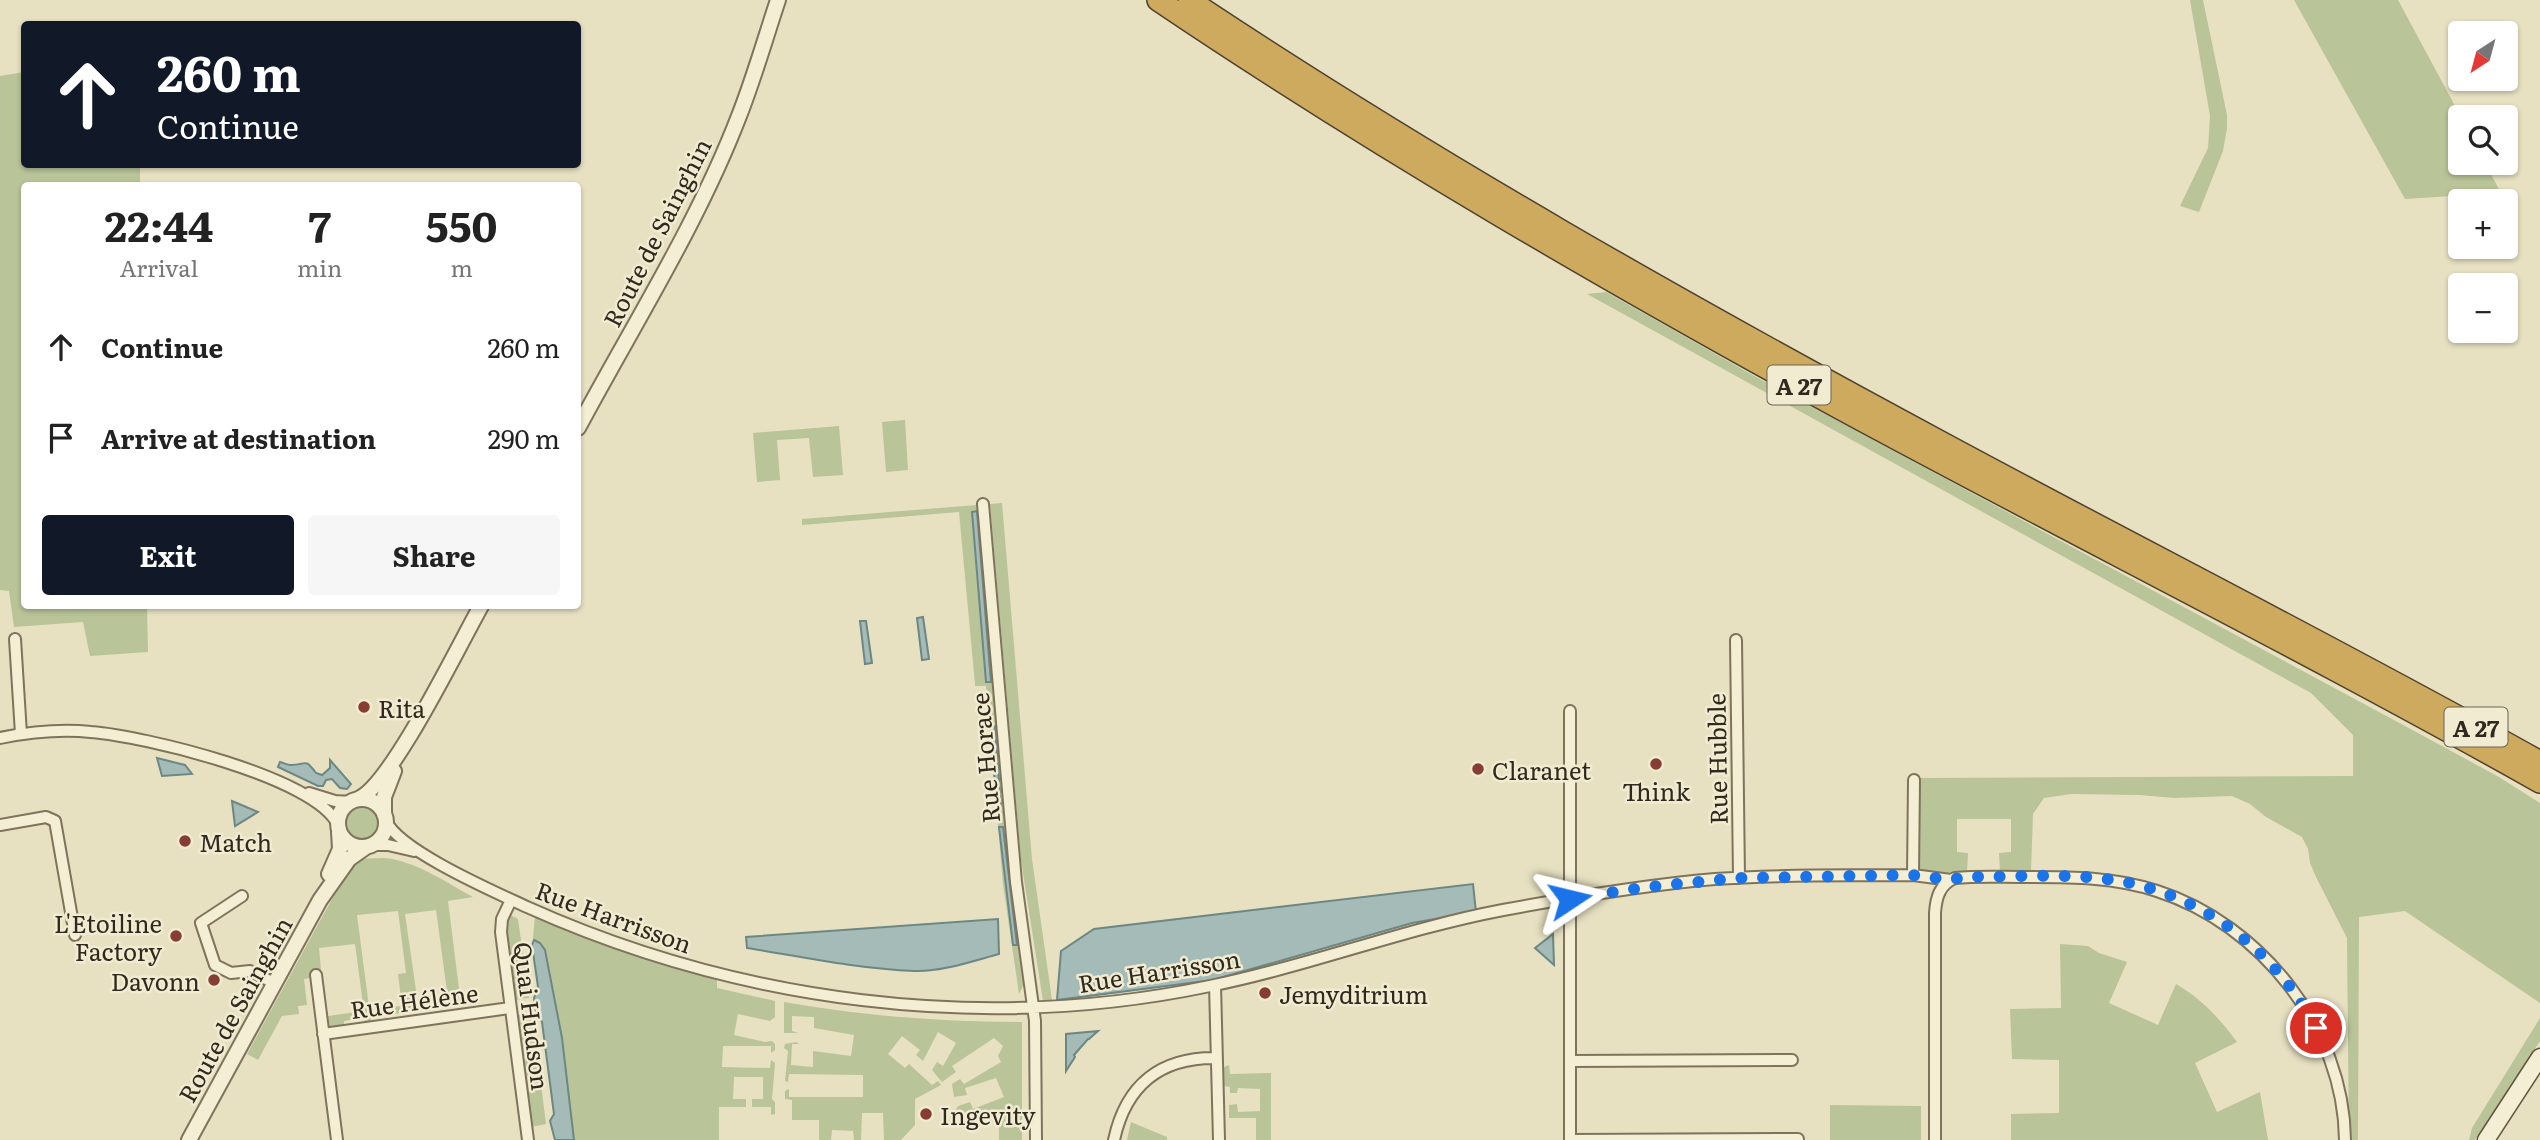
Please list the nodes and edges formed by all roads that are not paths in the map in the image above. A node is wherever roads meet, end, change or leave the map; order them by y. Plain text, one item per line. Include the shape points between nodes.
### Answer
1 (778, 0) edge
2 (1158, 0) edge
3 (1189, 0) edge
4 (581, 423) edge
5 (983, 505) dead end
6 (479, 609) edge
7 (15, 639) dead end
8 (1736, 640) dead end
9 (1570, 711) dead end
10 (21, 734) junction
11 (0, 738) edge
12 (2459, 738) junction
13 (405, 744) junction
14 (2540, 762) edge
15 (1914, 780) dead end
16 (2540, 782) edge
17 (287, 786) junction
18 (2540, 789) edge
19 (354, 800) junction
20 (385, 818) junction
21 (0, 825) edge
22 (338, 829) junction
23 (369, 846) junction
24 (427, 856) junction
25 (1913, 875) junction
26 (1739, 878) junction
27 (1951, 880) junction
28 (242, 895) dead end
29 (1570, 899) junction
30 (320, 900) junction
31 (511, 900) junction
32 (75, 935) dead end
33 (316, 975) dead end
34 (274, 983) junction
35 (1215, 985) junction
36 (510, 1008) junction
37 (1034, 1008) junction
38 (323, 1034) junction
39 (2540, 1057) edge
40 (1217, 1058) junction
41 (1792, 1060) dead end
42 (1570, 1062) junction
43 (1798, 1139) edge
44 (188, 1140) edge
45 (337, 1140) edge
46 (528, 1140) edge
47 (1036, 1140) edge
48 (1114, 1140) edge
49 (1219, 1140) edge
50 (1570, 1140) edge
51 (1936, 1140) edge
52 (2344, 1140) edge
53 (2486, 1140) edge

1 - 4 street, Route de Sainghin via 748,91 692,220
2 - 12 highway, A 27 via 1382,145 1601,275
3 - 14 highway, A 27 via 1452,168 1670,294
5 - 37 street, Rue Horace via 1016,882
6 - 13 street
7 - 10 street
8 - 26 street, Rue Hubble
9 - 29 street
10 - 11 street
10 - 17 street via 88,732 137,738
12 - 16 highway, A 27
12 - 18 highway
13 - 19 street via 372,790
13 - 20 street via 384,797
15 - 25 street
17 - 19 street via 335,801
17 - 22 street via 326,809
19 - 20 street via 375,803
19 - 22 street via 341,811
20 - 23 street via 383,835
20 - 24 street, Rue Harrisson via 395,835
21 - 32 street via 46,817 55,821
22 - 23 street via 351,845
22 - 30 street, Route de Sainghin via 339,852
23 - 24 street, Rue Harrisson
23 - 30 street, Route de Sainghin via 349,859
24 - 31 street, Rue Harrisson
25 - 26 street, Rue Harrisson
25 - 27 street, Rue Harrisson
26 - 29 street, Rue Harrisson
27 - 51 street via 1940,891 1935,913
27 - 52 street, Rue Harrisson via 2105,879 2176,897 2220,920 2263,955 2310,1016 2334,1076
28 - 34 street via 201,923 215,965 231,973 250,971
29 - 35 street, Rue Harrisson via 1419,930
29 - 42 street
30 - 34 street, Route de Sainghin
31 - 36 street, Quai Hudson via 501,925
31 - 37 street, Rue Harrisson via 640,951 772,986 907,1005
33 - 38 street
34 - 44 street, Route de Sainghin
35 - 37 street, Rue Harrisson via 1142,998
35 - 40 street
36 - 38 street, Rue Hélène
36 - 46 street, Quai Hudson
37 - 47 street, Rue Horace
38 - 45 street
39 - 53 main road
40 - 48 street via 1182,1060 1147,1079 1125,1107
40 - 49 street
41 - 42 street
42 - 50 street
43 - 50 street

